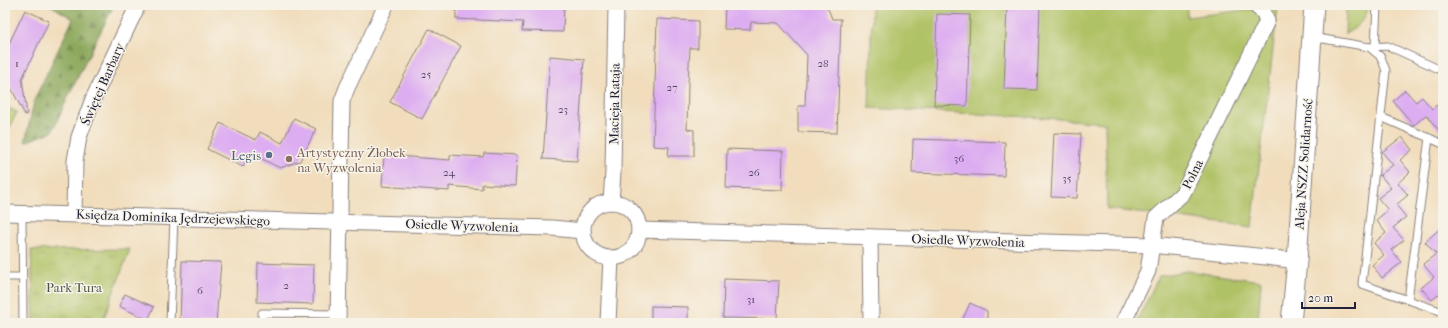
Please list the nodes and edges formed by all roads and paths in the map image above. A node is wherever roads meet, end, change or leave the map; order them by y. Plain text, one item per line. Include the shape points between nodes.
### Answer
1 (138, 5) edge
2 (386, 5) edge
3 (616, 5) edge
4 (1255, 5) edge
5 (1314, 5) edge
6 (1377, 5) edge
7 (1312, 37) junction
8 (1372, 47) junction
9 (1443, 71) edge
10 (1381, 117) junction
11 (1429, 138) junction
12 (1443, 144) edge
13 (611, 202) junction
14 (5, 213) edge
15 (22, 214) junction
16 (74, 214) junction
17 (174, 217) junction
18 (340, 222) junction
19 (639, 230) junction
20 (583, 231) junction
21 (870, 237) junction
22 (1151, 245) junction
23 (611, 258) junction
24 (1296, 261) junction
25 (5, 277) edge
26 (22, 277) junction
27 (1408, 300) junction
28 (1443, 312) edge
29 (338, 318) edge
30 (23, 323) edge
31 (170, 323) edge
32 (262, 323) edge
33 (608, 323) edge
34 (871, 323) edge
35 (1123, 323) edge
36 (1291, 323) edge

1 - 16 street, Świętej Barbary via 93,98 79,137 75,161
2 - 18 street via 342,101
3 - 13 street, Macieja Rataja
4 - 22 street, Polna via 1264,13 1267,21 1183,192 1156,218
5 - 7 street, Aleja NSZZ Solidarność
6 - 8 lane
7 - 8 lane
7 - 24 street, Aleja NSZZ Solidarność
8 - 9 lane via 1388,46
8 - 10 lane via 1381,57 1386,71
10 - 11 lane
10 - 27 lane via 1362,284
11 - 12 lane
11 - 27 lane
13 - 19 street via 622,204 631,210
13 - 20 street via 591,211 585,220
14 - 15 street, Księdza Dominika Jędrzejewskiego
15 - 16 street, Księdza Dominika Jędrzejewskiego
15 - 26 lane
16 - 17 street, Księdza Dominika Jędrzejewskiego
17 - 18 street, Księdza Dominika Jędrzejewskiego
17 - 31 lane
18 - 20 street, Osiedle Wyzwolenia
18 - 29 street
19 - 21 street, Osiedle Wyzwolenia
19 - 23 street via 637,241 631,250 622,256
20 - 23 street via 585,242 592,250 600,256
21 - 22 street, Osiedle Wyzwolenia
21 - 34 street
22 - 24 street, Osiedle Wyzwolenia
22 - 35 street, Polna via 1148,271
23 - 33 street
24 - 36 street, Aleja NSZZ Solidarność
25 - 26 lane
26 - 30 lane
27 - 28 lane
29 - 32 lane via 262,312

